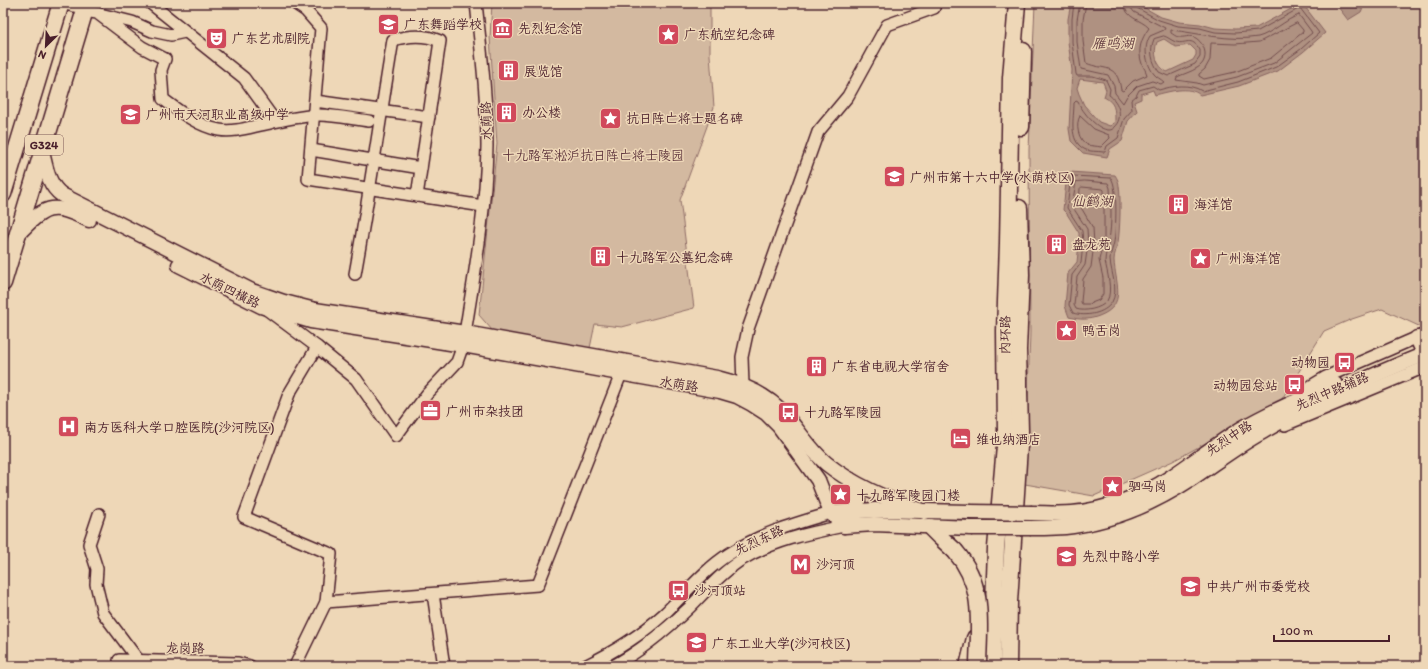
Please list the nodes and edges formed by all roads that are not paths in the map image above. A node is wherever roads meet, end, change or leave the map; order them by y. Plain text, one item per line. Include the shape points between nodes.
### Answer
1 (61, 3) edge
2 (67, 3) edge
3 (150, 3) edge
4 (294, 3) edge
5 (476, 3) edge
6 (935, 3) edge
7 (1017, 3) edge
8 (1026, 3) edge
9 (86, 7) edge
10 (54, 27) junction
11 (185, 32) junction
12 (78, 34) junction
13 (315, 101) junction
14 (382, 110) junction
15 (313, 115) junction
16 (429, 117) junction
17 (275, 121) junction
18 (369, 121) dead end
19 (311, 150) junction
20 (42, 152) junction
21 (373, 160) junction
22 (421, 168) junction
23 (370, 189) junction
24 (3, 194) edge
25 (417, 196) junction
26 (483, 206) junction
27 (17, 235) junction
28 (355, 274) dead end
29 (3, 283) edge
30 (261, 306) junction
31 (464, 339) junction
32 (1423, 344) edge
33 (317, 347) junction
34 (1425, 367) edge
35 (621, 374) junction
36 (743, 385) junction
37 (1004, 401) junction
38 (1249, 439) junction
39 (849, 479) junction
40 (1145, 498) junction
41 (856, 512) junction
42 (970, 512) joint
43 (99, 514) dead end
44 (831, 514) junction
45 (928, 519) junction
46 (844, 526) junction
47 (433, 594) junction
48 (326, 602) junction
49 (120, 660) dead end
50 (139, 661) junction
51 (250, 666) edge
52 (295, 666) edge
53 (444, 666) edge
54 (585, 666) edge
55 (613, 666) edge
56 (968, 666) edge
57 (978, 666) edge
58 (992, 666) edge
59 (1008, 666) edge

1 - 10 highway, G324
2 - 9 main road
3 - 11 street
4 - 13 street via 306,11 321,28
5 - 26 street, 水荫路 via 487,124
6 - 36 street via 934,8 886,25 848,96 818,132 748,329 742,357
7 - 37 highway, 内环路 via 1011,78
8 - 59 highway, 内环路 via 1019,208 1020,431 1009,602
9 - 11 street via 152,31 171,35
9 - 12 highway, G324
9 - 17 street via 142,47 165,59 161,70 163,99 181,112 218,130 232,131
10 - 12 highway
10 - 24 highway, G324
11 - 17 street via 244,78
12 - 20 highway, G324
13 - 14 street
13 - 15 street
14 - 16 street
14 - 16 street via 393,40 408,36 432,37 440,41
14 - 21 street
15 - 17 street
15 - 18 street
15 - 19 street
16 - 22 street
19 - 21 street
19 - 23 street via 308,179
20 - 27 highway, G324
20 - 31 main road, 水荫四横路 via 50,182 62,195 252,291 315,310
21 - 22 street
21 - 23 street
22 - 25 street
23 - 25 street
23 - 28 street
25 - 26 street
26 - 31 street, 水荫路
27 - 29 highway, G324
27 - 30 main road, 水荫四横路 via 38,215 51,209 66,210
30 - 31 main road, 水荫四横路 via 311,321
30 - 33 street
31 - 33 street via 457,362 427,394 396,436 356,379
31 - 35 main road, 水荫路
31 - 36 main road, 水荫路 via 717,378
32 - 38 main road, 先烈中路 via 1336,394
32 - 40 main road, 先烈中路 via 1258,420 1170,478
33 - 48 street via 289,394 244,517 332,554
34 - 38 street, 先烈中路辅路
35 - 44 main road, 水荫路 via 720,391 752,404 779,426 818,480
35 - 47 street via 538,585
36 - 39 main road, 水荫路 via 776,406 827,464
37 - 56 highway via 997,490 979,617
37 - 58 highway, 内环路 via 1005,454 996,548
38 - 40 main road, 先烈中路 via 1168,494
39 - 41 main road via 858,497
39 - 45 main road, 水荫路
40 - 42 main road, 先烈中路, bridge via 1071,513
40 - 45 main road, 先烈东路, bridge via 1115,516 1088,524 1063,527 971,528
41 - 44 main road, 先烈东路
41 - 45 main road, 先烈东路 via 875,510
41 - 46 main road
42 - 45 main road, 先烈东路
43 - 50 street via 89,544 97,569 96,584 103,613
44 - 46 main road, 水荫路
44 - 54 street, 先烈东路 via 768,534 728,554 646,629 628,643
45 - 46 main road, 先烈东路
45 - 57 highway, bridge via 970,572 978,601
46 - 55 street, 先烈东路 via 786,540 761,549 742,560 714,582 651,642
47 - 48 street
47 - 53 street
48 - 52 street
49 - 50 street, 龙岗路
50 - 51 street, 龙岗路 via 238,663

